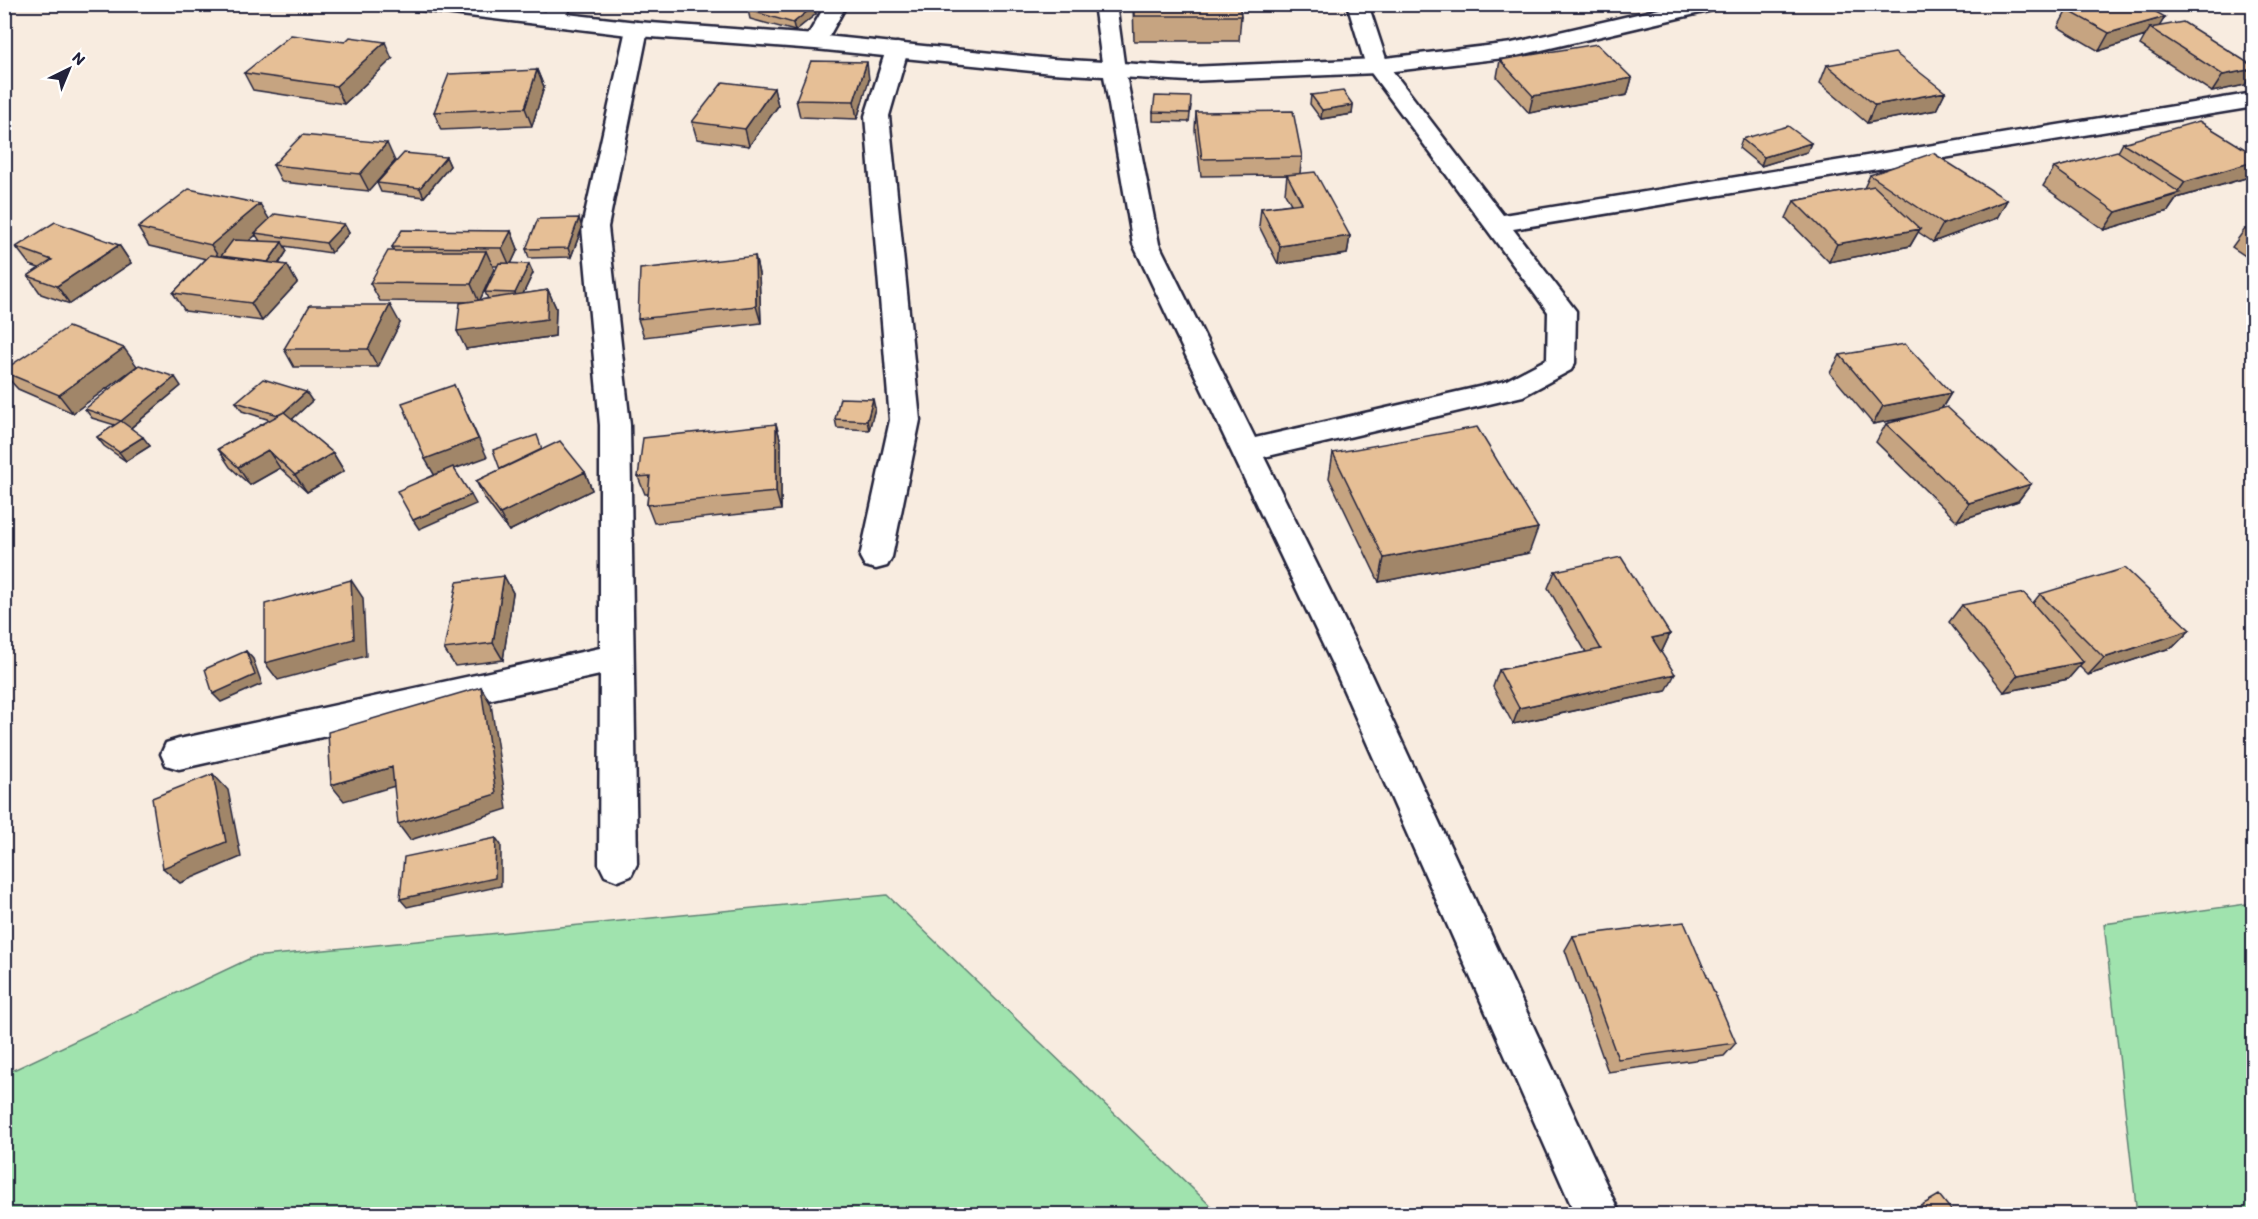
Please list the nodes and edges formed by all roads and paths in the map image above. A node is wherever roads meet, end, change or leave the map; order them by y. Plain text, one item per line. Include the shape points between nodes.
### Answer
1 (419, 4) edge
2 (837, 4) edge
3 (1105, 4) edge
4 (1357, 4) edge
5 (1709, 4) edge
6 (557, 11) edge
7 (636, 28) junction
8 (815, 42) junction
9 (897, 50) junction
10 (1377, 66) junction
11 (1114, 70) junction
12 (2253, 100) edge
13 (1497, 224) junction
14 (1246, 451) junction
15 (876, 557) dead end
16 (617, 658) junction
17 (179, 754) dead end
18 (618, 864) dead end
19 (1598, 1215) edge

1 - 6 street
2 - 8 street
3 - 11 street
4 - 10 street
5 - 10 street via 1512,50
6 - 7 street
7 - 8 street
7 - 16 street via 595,227 615,424
8 - 9 street
9 - 11 street
9 - 15 street via 877,116 905,420
10 - 11 street via 1188,74
10 - 13 street
11 - 14 street via 1146,244
12 - 13 street
13 - 14 street via 1562,311 1561,363 1513,389
14 - 19 street via 1350,666
16 - 17 street
16 - 18 street

